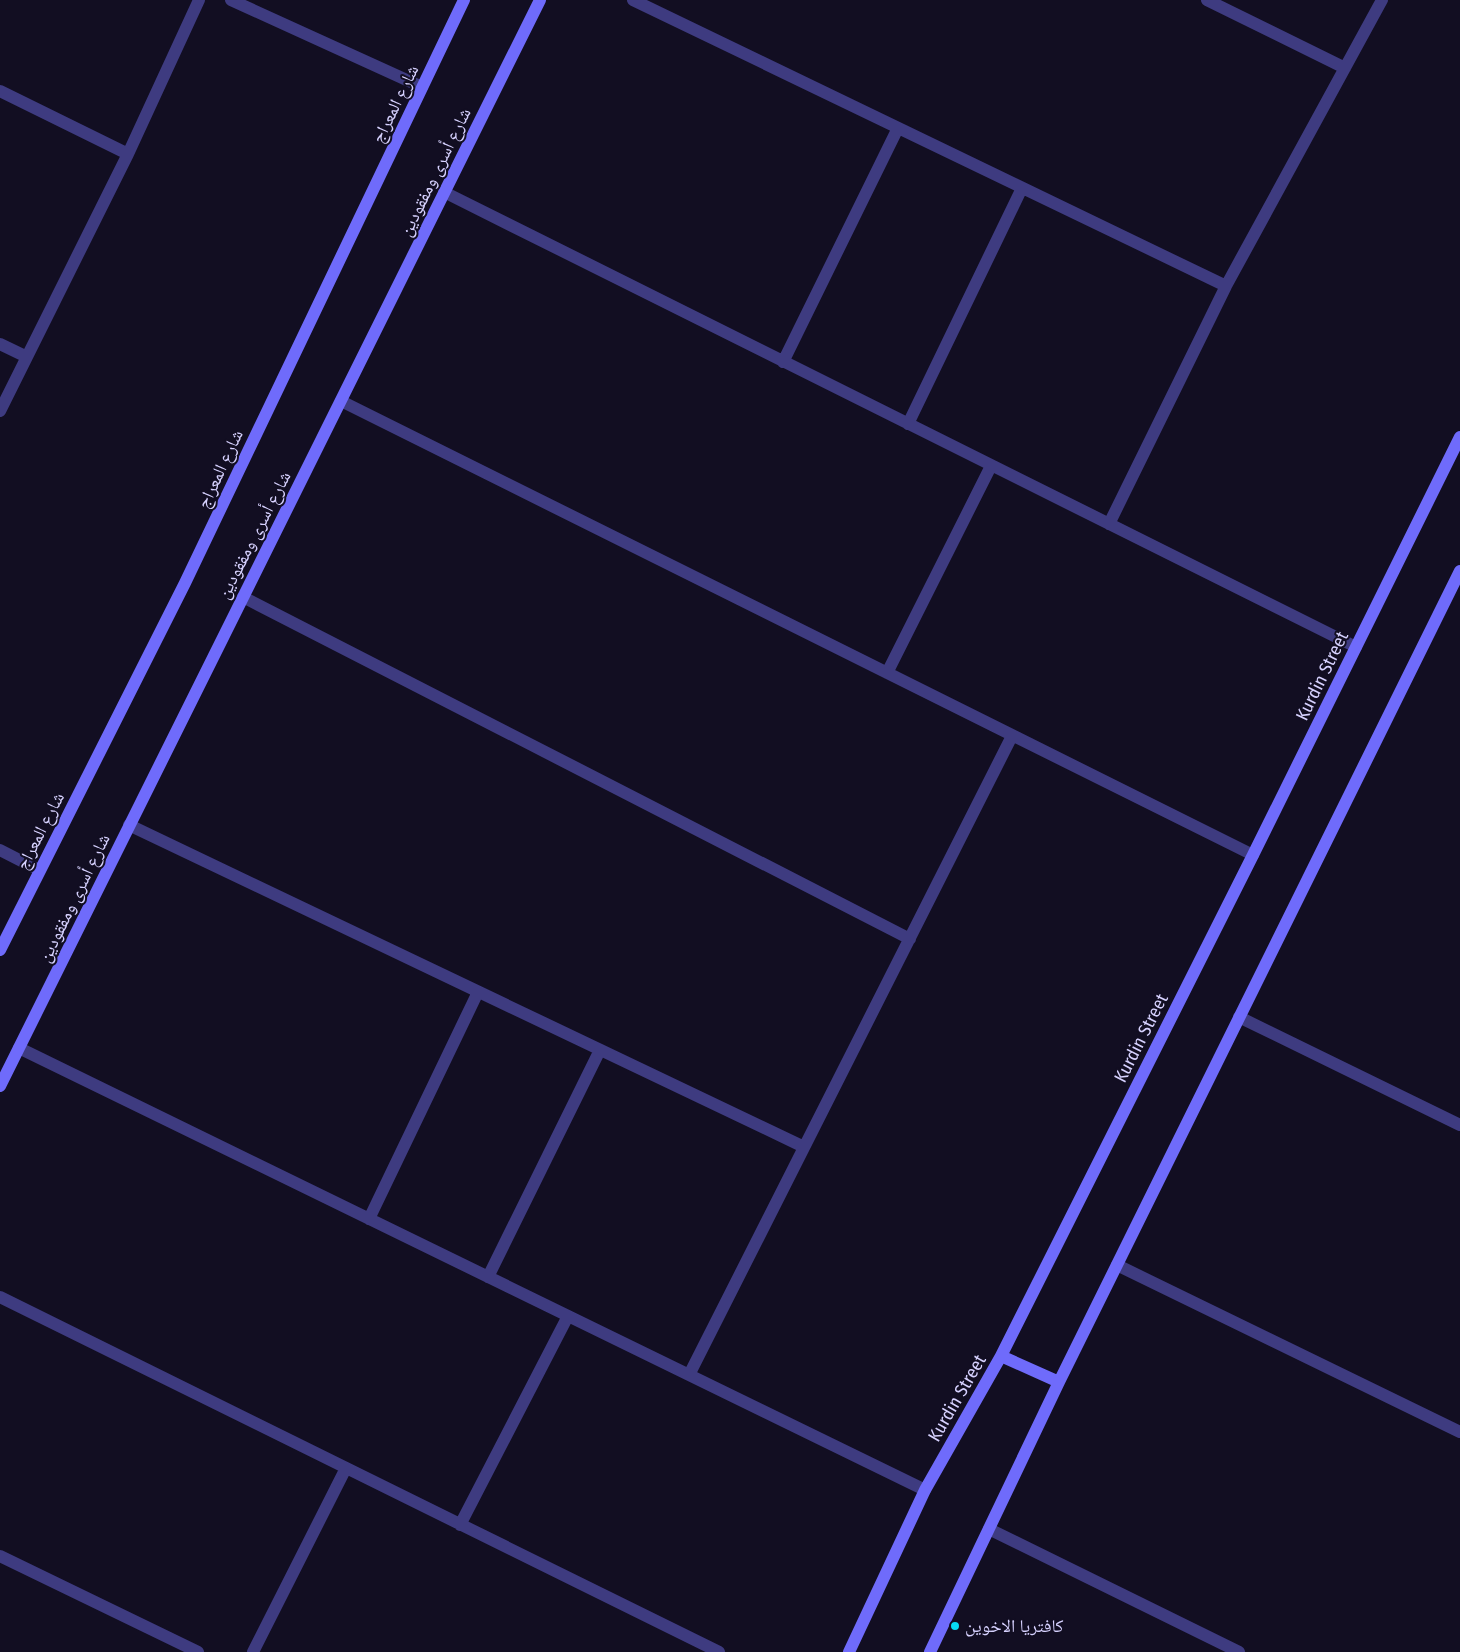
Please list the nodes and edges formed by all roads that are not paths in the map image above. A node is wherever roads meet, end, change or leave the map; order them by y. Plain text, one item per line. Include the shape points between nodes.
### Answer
1 (199, 0) edge
2 (231, 0) edge
3 (464, 0) edge
4 (540, 0) edge
5 (633, 0) edge
6 (1207, 0) edge
7 (1382, 0) edge
8 (1345, 68) junction
9 (422, 87) junction
10 (0, 91) edge
11 (898, 128) junction
12 (128, 154) junction
13 (1022, 188) junction
14 (444, 192) junction
15 (1226, 286) junction
16 (0, 344) edge
17 (27, 357) junction
18 (783, 362) junction
19 (341, 401) junction
20 (0, 412) edge
21 (908, 424) junction
22 (1460, 437) edge
23 (991, 466) junction
24 (1109, 524) junction
25 (1460, 571) edge
26 (243, 597) junction
27 (1356, 647) junction
28 (887, 673) junction
29 (1012, 736) junction
30 (130, 825) junction
31 (0, 850) edge
32 (1253, 855) junction
33 (40, 870) junction
34 (910, 939) junction
35 (0, 950) edge
36 (478, 992) junction
37 (1239, 1017) junction
38 (19, 1048) junction
39 (600, 1050) junction
40 (0, 1086) edge
41 (1460, 1125) edge
42 (804, 1147) junction
43 (369, 1218) junction
44 (1117, 1265) junction
45 (488, 1277) junction
46 (0, 1297) edge
47 (568, 1316) junction
48 (1001, 1356) junction
49 (689, 1374) junction
50 (1059, 1382) junction
51 (1460, 1432) edge
52 (346, 1468) junction
53 (925, 1490) junction
54 (460, 1524) junction
55 (989, 1529) junction
56 (0, 1556) edge
57 (198, 1652) edge
58 (253, 1652) edge
59 (719, 1652) edge
60 (850, 1652) edge
61 (930, 1652) edge
62 (1239, 1652) edge

1 - 12 street
2 - 9 street
3 - 9 main road, شارع المعراج
4 - 14 main road, شارع أسرى ومفقودين
5 - 11 street
6 - 8 street
7 - 8 street
8 - 15 street
9 - 33 main road, شارع المعراج via 185,583
10 - 12 street
11 - 13 street
11 - 18 street
12 - 17 street
13 - 15 street
13 - 21 street
14 - 18 street
14 - 19 main road, شارع أسرى ومفقودين
15 - 24 street
16 - 17 street
17 - 20 street
18 - 21 street
19 - 26 main road, شارع أسرى ومفقودين
19 - 28 street
21 - 23 street
22 - 27 main road, Kurdin Street
23 - 24 street
23 - 28 street
24 - 27 street
25 - 37 main road
26 - 30 main road, شارع أسرى ومفقودين
26 - 34 street
27 - 32 main road, Kurdin Street
28 - 29 street
29 - 32 street
29 - 34 street
30 - 36 street
30 - 38 main road, شارع أسرى ومفقودين
31 - 33 street
32 - 48 main road, Kurdin Street
33 - 35 main road, شارع المعراج
34 - 42 street
36 - 39 street
36 - 43 street
37 - 41 street
37 - 44 main road
38 - 40 main road, شارع أسرى ومفقودين
38 - 43 street
39 - 42 street
39 - 45 street
42 - 49 street
43 - 45 street
44 - 50 main road
44 - 51 street
45 - 47 street
46 - 52 street
47 - 49 street
47 - 54 street
48 - 50 main road
48 - 53 main road, Kurdin Street
49 - 53 street
50 - 55 main road
52 - 54 street
52 - 58 street
53 - 60 main road, Kurdin Street
54 - 59 street
55 - 61 main road
55 - 62 street
56 - 57 street

